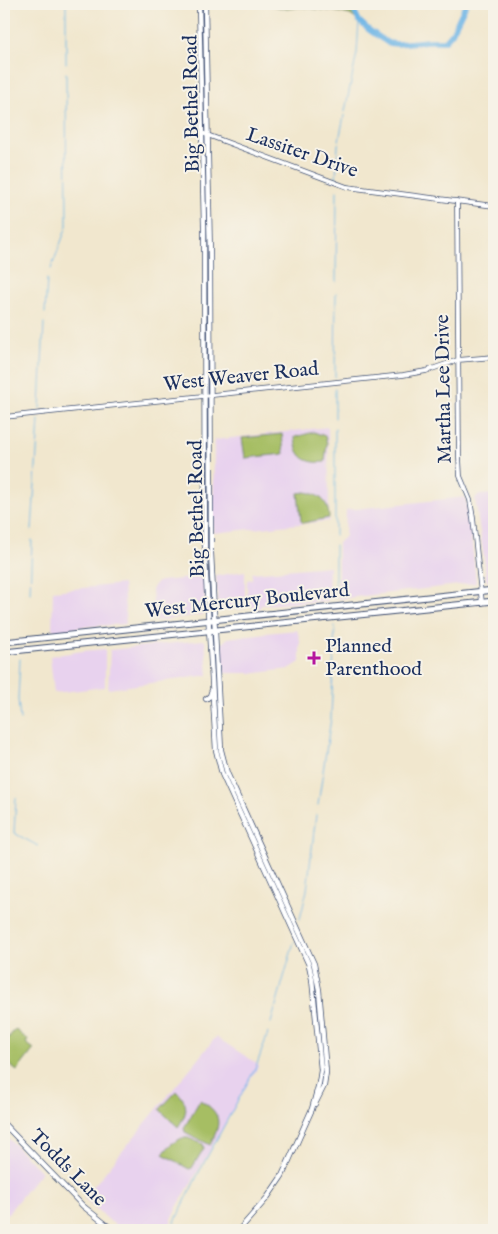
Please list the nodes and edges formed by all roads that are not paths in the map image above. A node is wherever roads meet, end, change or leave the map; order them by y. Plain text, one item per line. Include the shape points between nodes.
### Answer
1 (199, 4) edge
2 (205, 4) edge
3 (202, 133) junction
4 (207, 136) junction
5 (457, 201) junction
6 (494, 206) edge
7 (494, 357) edge
8 (458, 360) junction
9 (210, 395) junction
10 (204, 396) junction
11 (4, 417) edge
12 (494, 590) edge
13 (482, 592) junction
14 (494, 602) edge
15 (482, 603) junction
16 (215, 619) junction
17 (208, 620) junction
18 (216, 630) junction
19 (209, 631) junction
20 (4, 642) edge
21 (4, 652) edge
22 (212, 686) junction
23 (206, 699) dead end
24 (315, 985) junction
25 (4, 1124) edge
26 (113, 1230) edge
27 (239, 1230) edge

1 - 3 main road, Big Bethel Road
2 - 4 main road, Big Bethel Road
3 - 4 street, Lassiter Drive
3 - 10 main road, Big Bethel Road
4 - 5 street, Lassiter Drive via 347,187
4 - 9 main road, Big Bethel Road
5 - 6 street, Lassiter Drive
5 - 8 street, Martha Lee Drive
7 - 8 street, West Weaver Road
8 - 9 street, West Weaver Road via 403,375
8 - 13 street, Martha Lee Drive via 460,476 470,500
9 - 10 street, West Weaver Road
9 - 16 main road, Big Bethel Road via 211,553
10 - 11 street, West Weaver Road
10 - 17 main road, Big Bethel Road
12 - 13 highway, West Mercury Boulevard
13 - 15 street, Martha Lee Drive
13 - 16 highway, West Mercury Boulevard
14 - 15 highway, West Mercury Boulevard
15 - 18 highway, West Mercury Boulevard
16 - 17 highway, West Mercury Boulevard
16 - 18 main road, Big Bethel Road
17 - 19 main road, Big Bethel Road
17 - 20 highway, West Mercury Boulevard
18 - 19 highway, West Mercury Boulevard
18 - 24 main road, Big Bethel Road via 223,761 310,953
19 - 21 highway, West Mercury Boulevard
19 - 22 main road, Big Bethel Road
22 - 23 main road
22 - 24 main road, Big Bethel Road via 220,768 308,960
24 - 27 main road, Big Bethel Road via 321,1074 312,1109 279,1181
25 - 26 main road, Todds Lane via 83,1206

